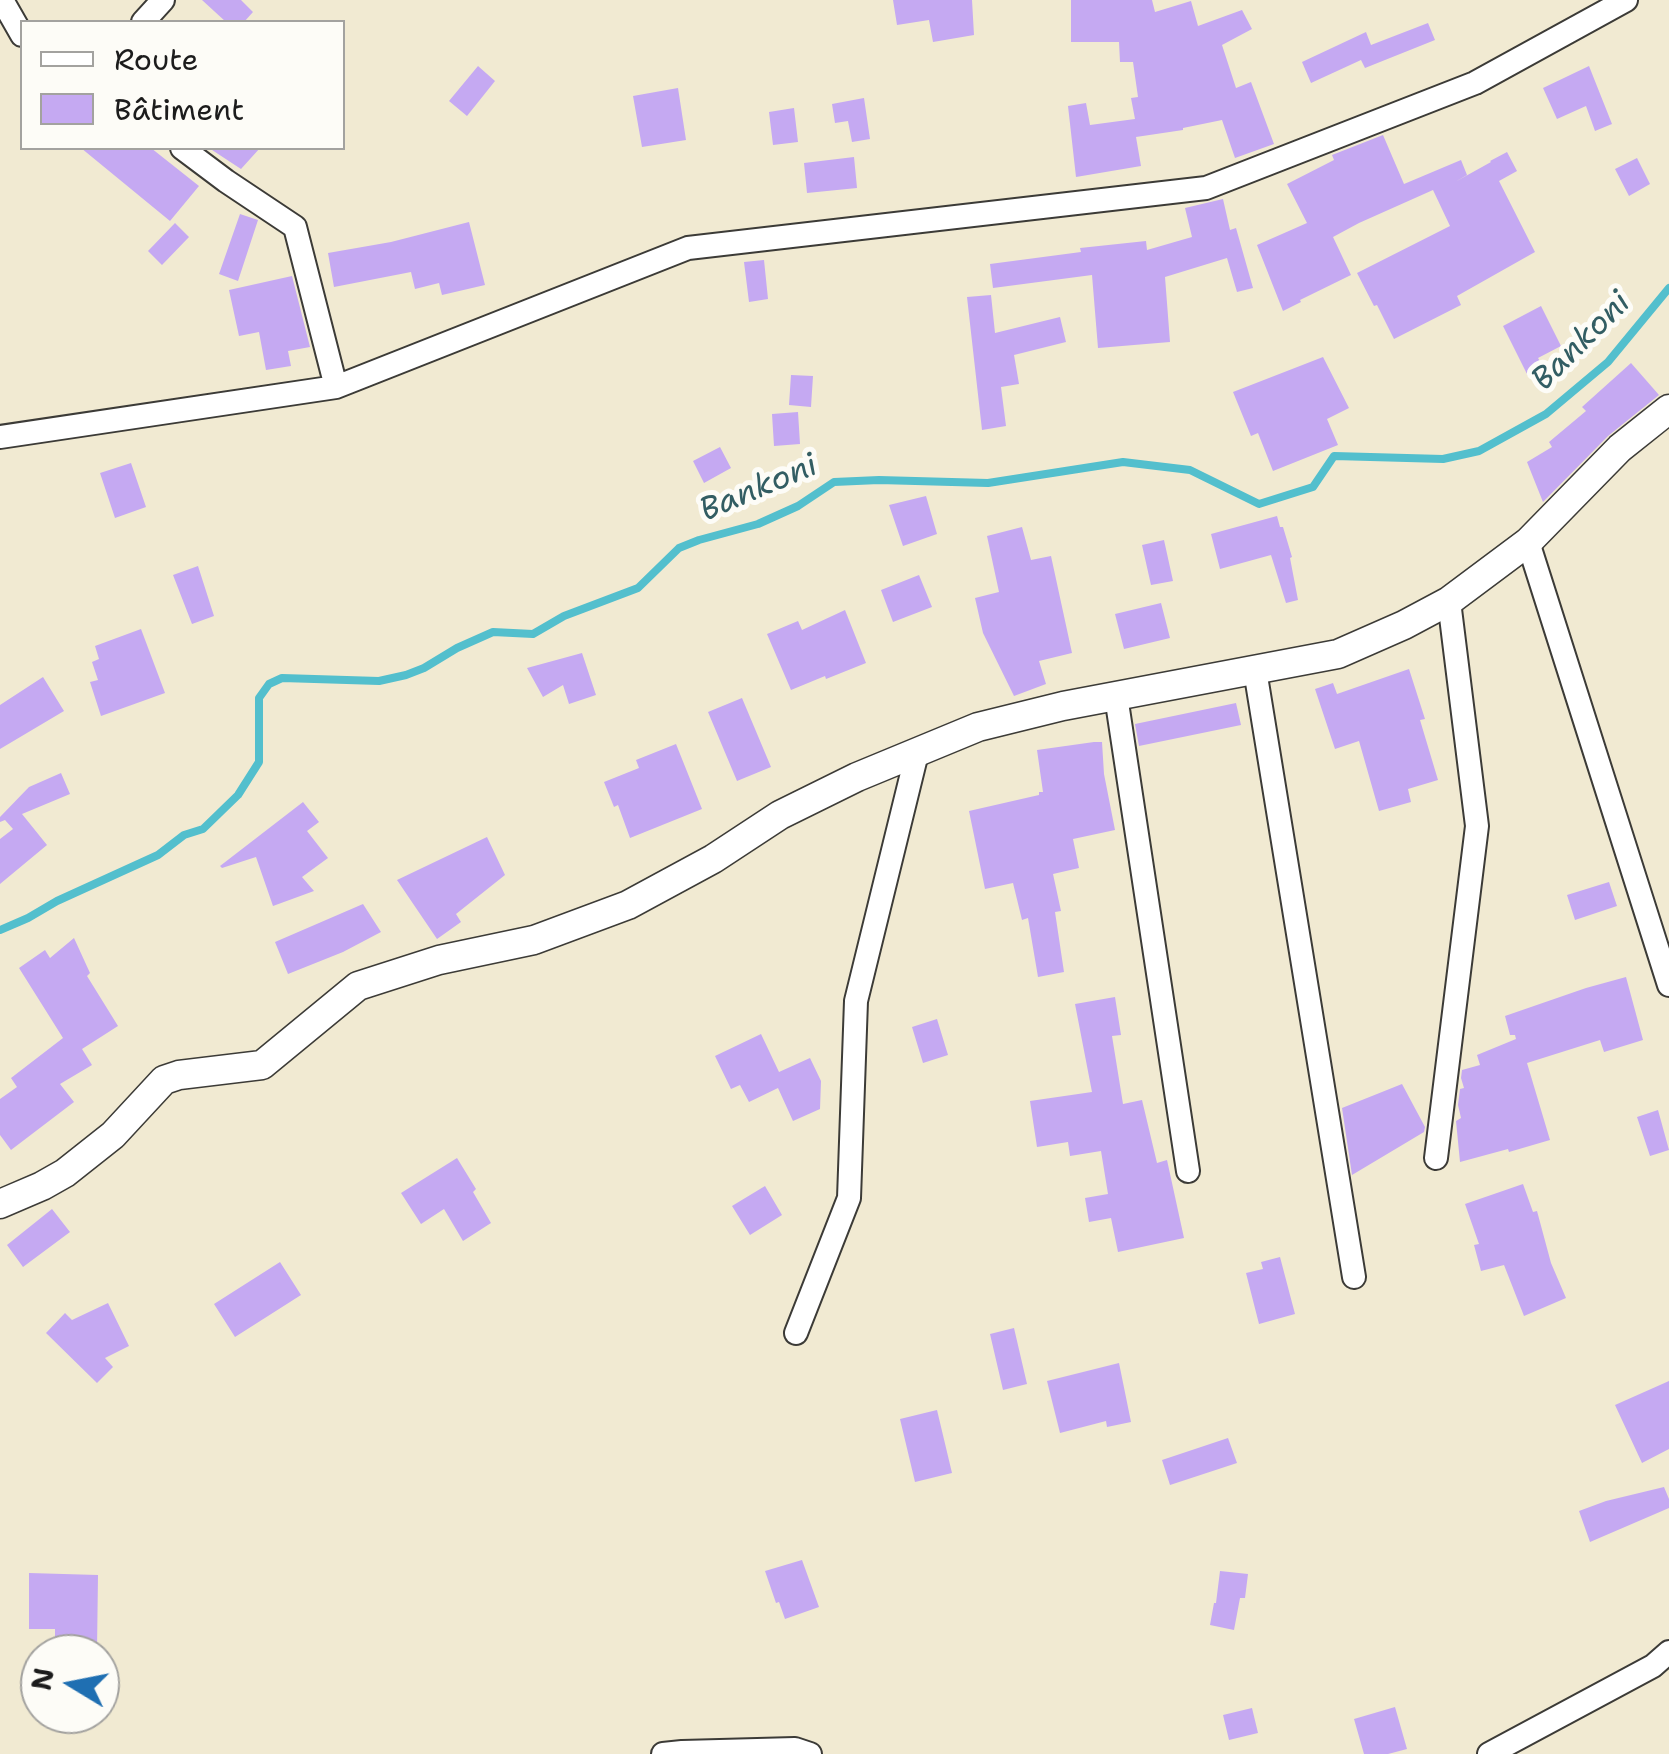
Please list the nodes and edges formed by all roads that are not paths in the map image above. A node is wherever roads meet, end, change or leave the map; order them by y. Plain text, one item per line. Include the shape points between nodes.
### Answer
1 (2, 0) edge
2 (163, 0) edge
3 (1626, 0) edge
4 (145, 20) edge
5 (20, 32) edge
6 (185, 150) edge
7 (336, 387) junction
8 (1669, 409) edge
9 (0, 436) edge
10 (1528, 542) junction
11 (1449, 601) junction
12 (1255, 670) junction
13 (1116, 696) junction
14 (917, 753) junction
15 (1669, 985) edge
16 (1436, 1158) dead end
17 (1188, 1172) dead end
18 (0, 1204) edge
19 (1354, 1277) dead end
20 (796, 1333) dead end
21 (1669, 1652) edge
22 (663, 1754) edge
23 (810, 1754) edge
24 (1489, 1754) edge

1 - 5 street
2 - 4 street
3 - 7 street via 1475,83 1206,188 688,248
6 - 7 street via 296,226
7 - 9 street
8 - 10 street via 1620,448
10 - 11 street
10 - 15 street
11 - 12 street via 1338,654
11 - 16 street via 1477,826
12 - 13 street
12 - 19 street
13 - 14 street via 978,727
13 - 17 street
14 - 18 street via 780,815 628,906 534,940 358,986 262,1065 164,1080 113,1135 65,1173
14 - 20 street via 856,1002 849,1198
21 - 24 street
22 - 23 street

